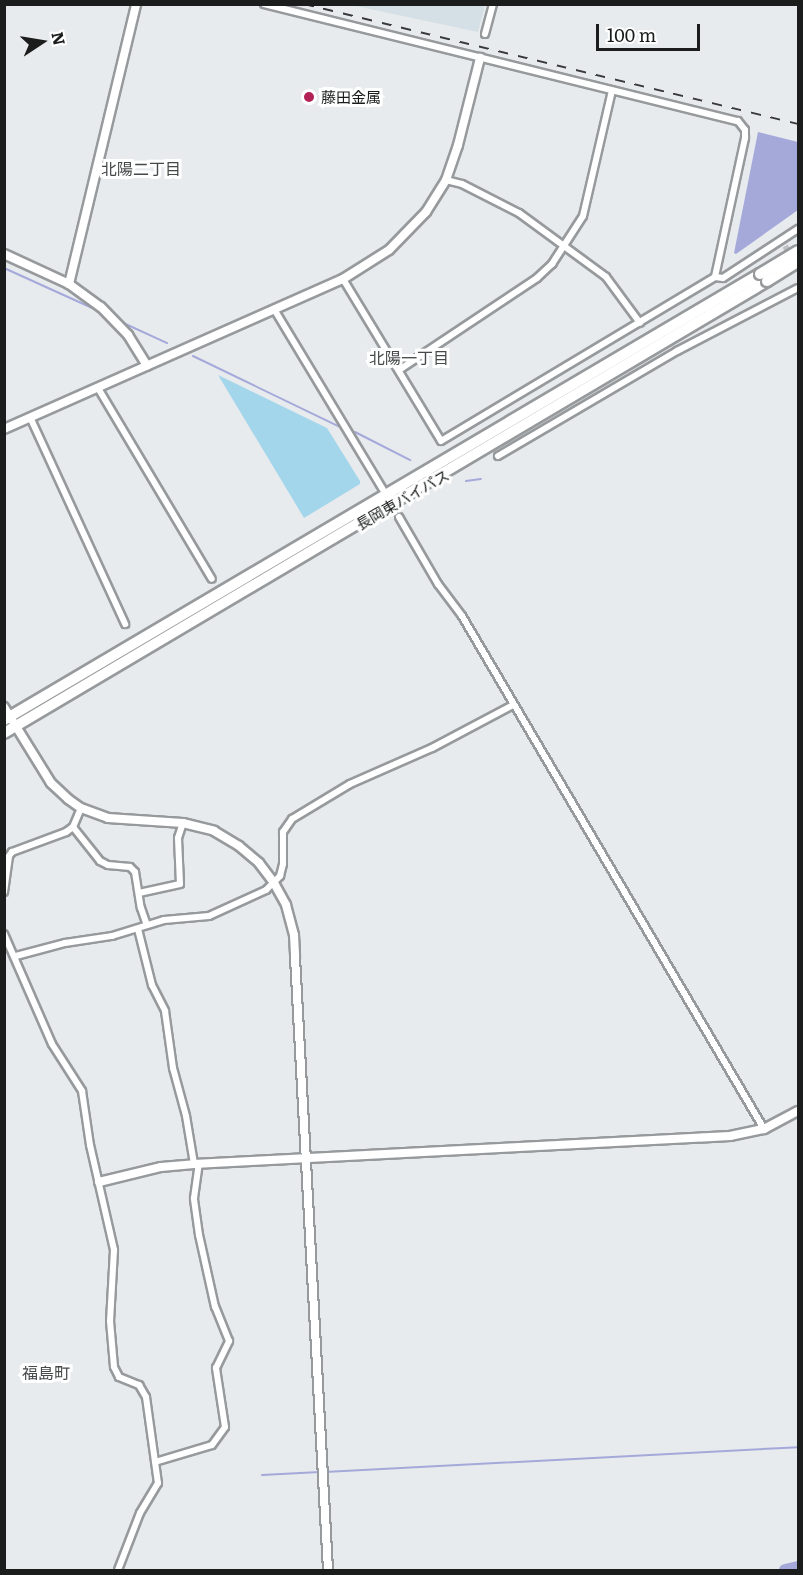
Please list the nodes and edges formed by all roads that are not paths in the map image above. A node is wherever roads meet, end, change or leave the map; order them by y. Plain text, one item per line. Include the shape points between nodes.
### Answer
1 (136, 4) edge
2 (264, 4) edge
3 (493, 4) edge
4 (485, 34) dead end
5 (480, 58) junction
6 (612, 90) junction
7 (446, 180) junction
8 (798, 229) edge
9 (565, 247) junction
10 (798, 250) edge
11 (4, 254) edge
12 (798, 262) edge
13 (715, 277) junction
14 (764, 278) junction
15 (343, 279) junction
16 (69, 284) junction
17 (798, 288) edge
18 (274, 309) junction
19 (640, 323) junction
20 (147, 366) junction
21 (399, 370) junction
22 (98, 388) junction
23 (30, 417) junction
24 (4, 429) edge
25 (498, 456) dead end
26 (383, 490) dead end
27 (399, 517) tunnel mouth
28 (212, 579) dead end
29 (125, 624) dead end
30 (513, 705) junction
31 (9, 718) edge
32 (4, 733) edge
33 (81, 808) junction
34 (183, 823) junction
35 (73, 827) junction
36 (274, 883) junction
37 (4, 892) edge
38 (139, 893) junction
39 (147, 925) junction
40 (138, 929) junction
41 (4, 934) edge
42 (16, 956) junction
43 (798, 1111) edge
44 (764, 1129) junction
45 (307, 1158) junction
46 (196, 1164) junction
47 (99, 1182) junction
48 (155, 1462) junction
49 (118, 1570) edge
50 (328, 1570) edge

1 - 16 street
2 - 5 street
3 - 4 street
5 - 6 street
5 - 7 street
6 - 9 street via 583,216
6 - 13 street via 731,119 742,126 745,138
7 - 9 street via 519,213
7 - 15 street via 426,212 402,239
8 - 13 street via 783,243 723,278
9 - 19 street via 613,284
9 - 21 street via 537,278
10 - 14 highway, 長岡東バイパス, bridge
11 - 16 street
12 - 14 highway, 長岡東バイパス, bridge
13 - 19 street
14 - 31 highway, 長岡東バイパス via 654,350
15 - 18 street
15 - 21 street
16 - 20 street via 116,321
17 - 25 street via 677,351
18 - 20 street
18 - 26 street
19 - 21 street via 441,441
20 - 22 street
22 - 23 street
22 - 28 street
23 - 24 street
23 - 29 street
27 - 30 street
30 - 36 street via 432,748 350,783 292,819 283,832 282,870
30 - 44 street
31 - 32 highway, 長岡東バイパス
31 - 33 street via 51,783
33 - 34 street via 118,819
33 - 35 street
34 - 36 street via 229,839 250,855
34 - 38 street via 178,838 180,884
35 - 37 street via 62,835 12,852
35 - 38 street via 100,861 130,867 135,872
36 - 39 street via 209,916
36 - 45 street via 286,905 294,935
38 - 39 street
39 - 40 street
40 - 42 street
40 - 46 street via 152,985 165,1011 171,1058
41 - 42 street
42 - 47 street via 40,1020 82,1091
43 - 44 street
44 - 45 street via 702,1137
45 - 46 street
45 - 50 street
46 - 47 street via 161,1167
46 - 48 street via 194,1197 199,1235 215,1307 229,1341 216,1368 225,1427 212,1446
47 - 48 street via 114,1250 110,1321 114,1366 119,1377 139,1385 146,1397
48 - 49 street via 158,1483 140,1513

